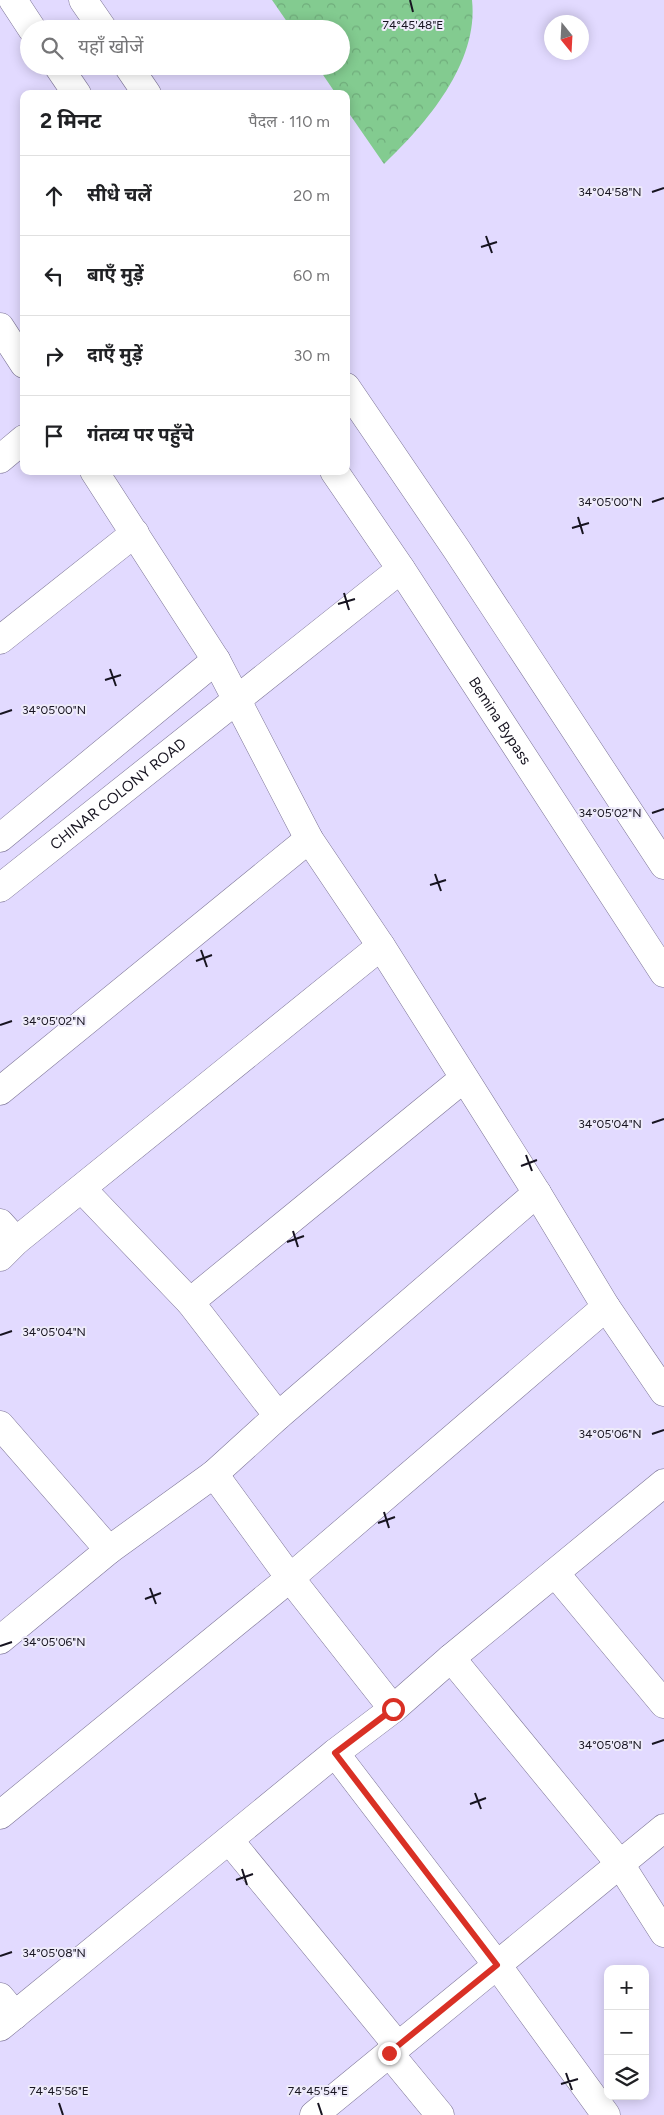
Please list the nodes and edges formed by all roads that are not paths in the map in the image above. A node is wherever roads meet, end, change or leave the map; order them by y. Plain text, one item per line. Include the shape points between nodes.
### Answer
1 (13, 0) edge
2 (84, 0) edge
3 (26, 20) edge
4 (97, 20) edge
5 (64, 75) edge
6 (134, 75) edge
7 (73, 90) edge
8 (144, 90) edge
9 (0, 327) edge
10 (20, 358) edge
11 (350, 393) edge
12 (20, 443) edge
13 (0, 459) edge
14 (97, 475) edge
15 (337, 475) edge
16 (135, 533) junction
17 (401, 569) junction
18 (0, 640) edge
19 (216, 660) junction
20 (238, 700) junction
21 (0, 838) edge
22 (308, 839) junction
23 (664, 865) edge
24 (0, 888) edge
25 (381, 946) junction
26 (664, 973) edge
27 (463, 1079) junction
28 (0, 1091) edge
29 (82, 1189) junction
30 (537, 1193) junction
31 (5, 1240) edge
32 (190, 1302) junction
33 (606, 1307) junction
34 (664, 1392) edge
35 (278, 1416) junction
36 (5, 1442) edge
37 (214, 1474) junction
38 (664, 1483) edge
39 (109, 1550) junction
40 (555, 1573) junction
41 (290, 1578) junction
42 (0, 1640) edge
43 (451, 1658) junction
44 (664, 1704) edge
45 (393, 1709) junction
46 (335, 1753) junction
47 (0, 1815) edge
48 (664, 1828) edge
49 (229, 1840) junction
50 (620, 1864) junction
51 (664, 1933) edge
52 (497, 1965) junction
53 (5, 2013) edge
54 (394, 2049) junction
55 (603, 2114) edge
56 (314, 2115) edge
57 (440, 2115) edge

1 - 3 main road
2 - 4 main road
5 - 7 main road
6 - 8 main road
9 - 10 main road
11 - 23 main road via 463,558
12 - 13 main road
14 - 16 main road
15 - 17 main road, Bemina Bypass
16 - 18 main road
16 - 19 main road
17 - 20 main road, CHINAR COLONY ROAD
17 - 26 main road, Bemina Bypass
19 - 20 main road
19 - 21 main road
20 - 22 main road
20 - 24 main road, CHINAR COLONY ROAD
22 - 25 main road
22 - 28 main road
25 - 27 main road
25 - 29 main road
27 - 30 main road
27 - 32 main road
29 - 31 main road
29 - 32 main road
30 - 33 main road
30 - 35 main road
32 - 35 main road
33 - 34 main road
33 - 41 main road
35 - 37 main road
36 - 39 main road
37 - 39 main road
37 - 41 main road
38 - 40 main road
39 - 42 main road
40 - 43 main road
40 - 44 main road
41 - 45 main road
41 - 47 main road
43 - 45 main road
43 - 50 main road
45 - 46 main road
46 - 49 main road
46 - 52 main road
48 - 50 main road
49 - 53 main road
49 - 54 main road
50 - 51 main road
50 - 52 main road
52 - 54 main road
52 - 55 main road
54 - 56 main road
54 - 57 main road

